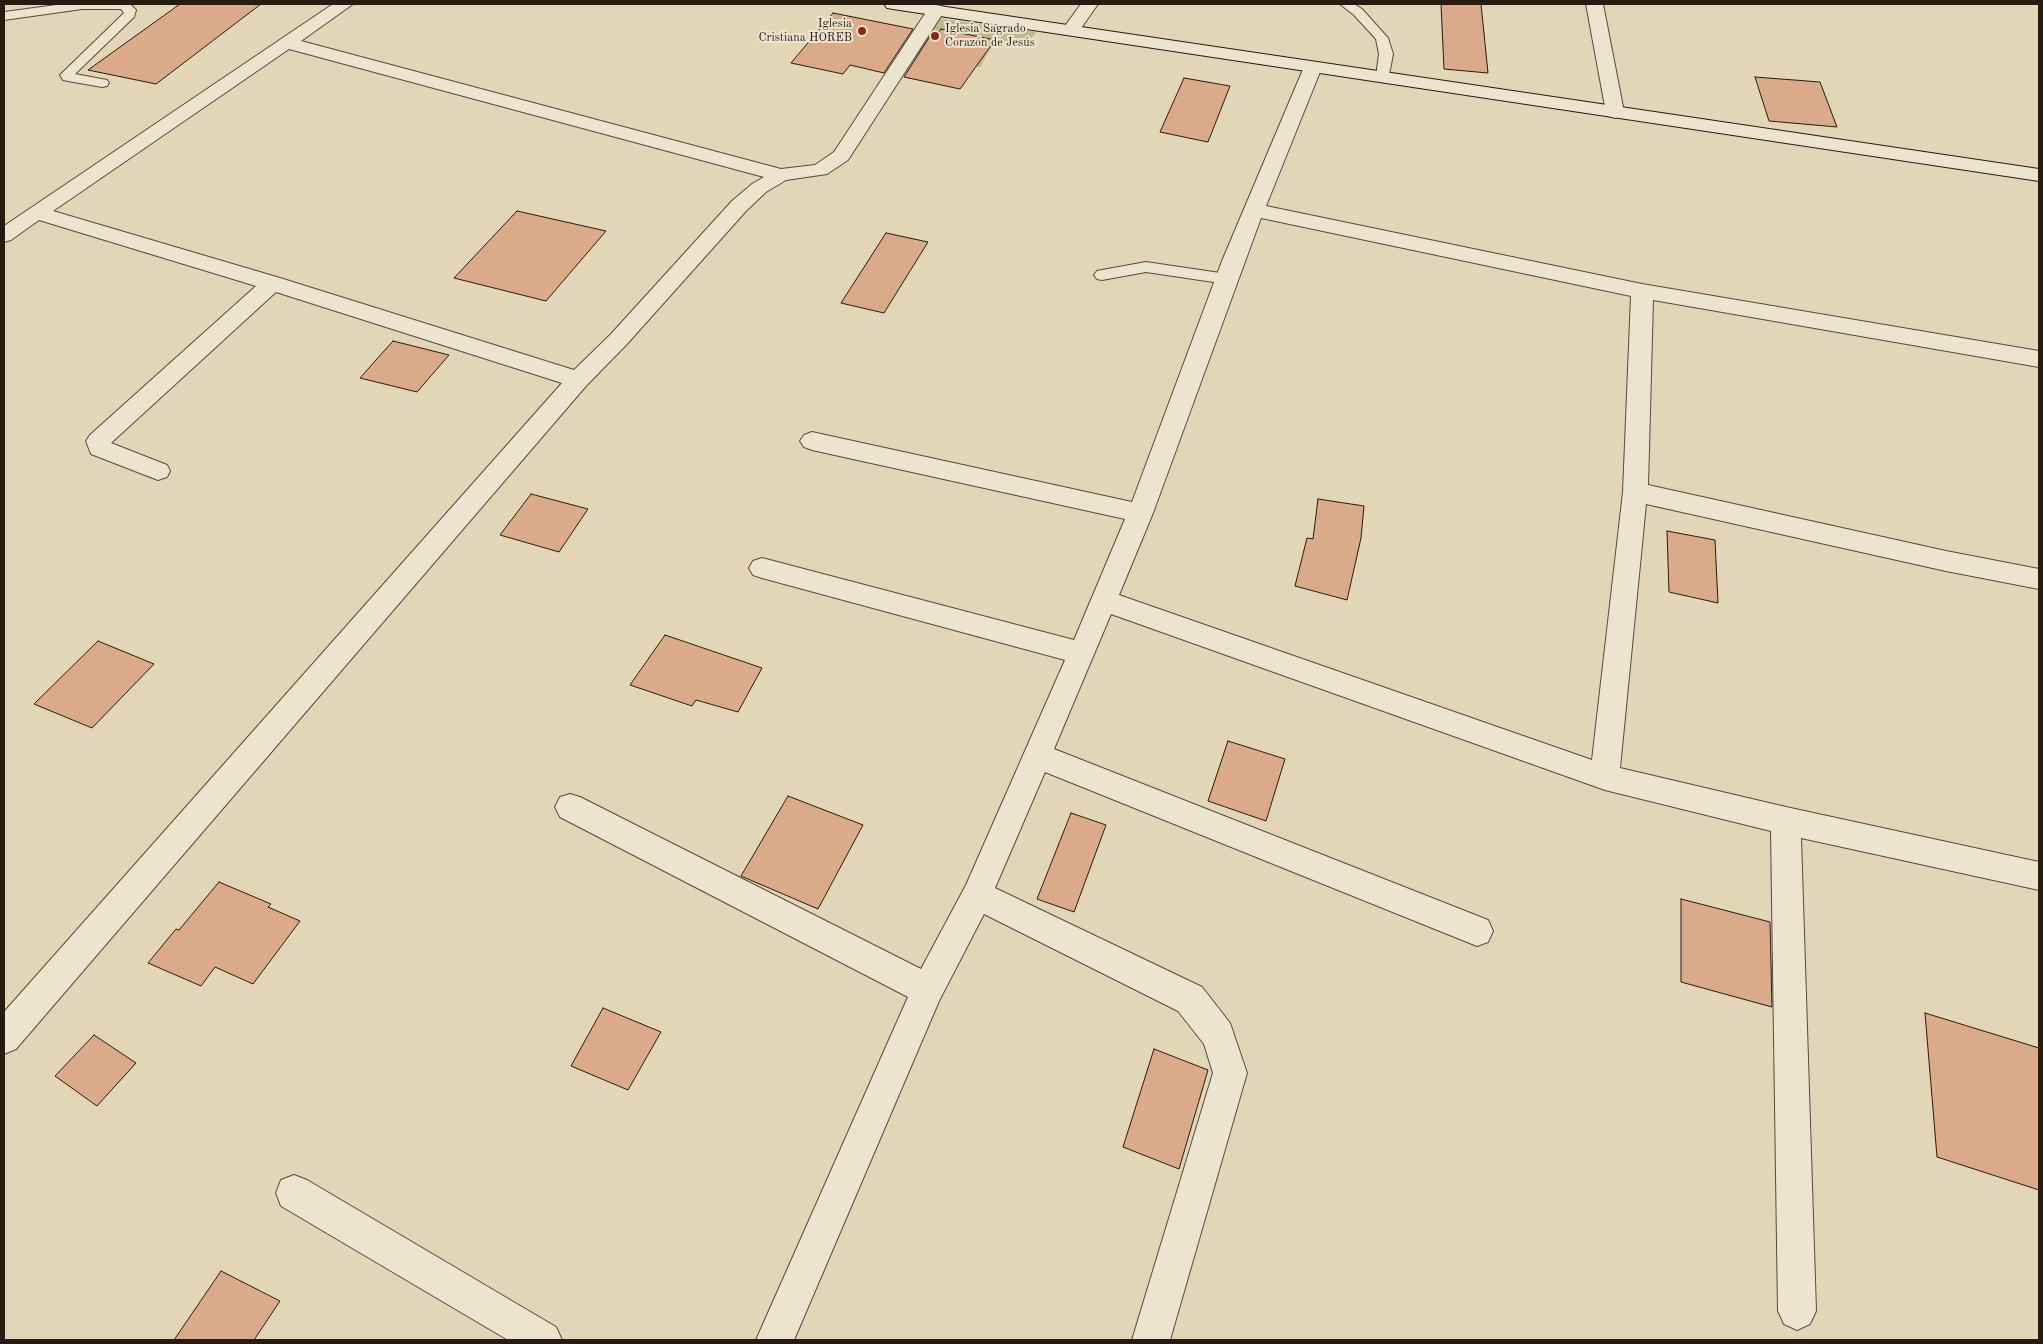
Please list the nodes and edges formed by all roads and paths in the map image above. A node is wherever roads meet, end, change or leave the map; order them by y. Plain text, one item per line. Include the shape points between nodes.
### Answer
1 (344, 4) edge
2 (893, 4) edge
3 (1089, 4) edge
4 (1346, 4) edge
5 (1594, 4) edge
6 (936, 10) junction
7 (4, 16) edge
8 (1071, 30) junction
9 (286, 43) junction
10 (1313, 67) junction
11 (1383, 77) junction
12 (102, 83) dead end
13 (1615, 112) junction
14 (781, 175) junction
15 (2039, 175) edge
16 (1254, 210) junction
17 (37, 213) junction
18 (4, 235) edge
19 (1102, 276) dead end
20 (1227, 279) junction
21 (272, 283) junction
22 (1642, 291) junction
23 (2039, 360) edge
24 (578, 380) junction
25 (812, 441) dead end
26 (158, 471) dead end
27 (1635, 492) junction
28 (1140, 513) junction
29 (762, 568) dead end
30 (2039, 579) edge
31 (1103, 600) junction
32 (1082, 653) junction
33 (1038, 756) junction
34 (1605, 777) junction
35 (570, 807) dead end
36 (1786, 821) junction
37 (2039, 876) edge
38 (977, 894) junction
39 (1477, 931) dead end
40 (928, 990) junction
41 (4, 1037) edge
42 (294, 1193) dead end
43 (1797, 1312) dead end
44 (544, 1340) edge
45 (775, 1340) edge
46 (1151, 1340) edge

1 - 9 street
2 - 6 street
3 - 8 street
4 - 11 lane via 1382,38 1386,54
5 - 13 street
6 - 8 street
6 - 14 street via 840,156 820,170
7 - 12 lane via 82,5 124,5 130,14 67,75 68,78
8 - 10 street
9 - 14 street
9 - 17 street
10 - 11 street
10 - 16 street
11 - 13 street
13 - 15 street
14 - 24 street via 759,188 739,206
16 - 20 street
16 - 22 street
17 - 18 street
17 - 21 street
19 - 20 lane via 1146,267
20 - 28 street
21 - 24 street
21 - 26 street via 98,441 100,448
22 - 23 street
22 - 27 street
24 - 41 street
25 - 28 street
27 - 30 street
27 - 34 street
28 - 31 street
29 - 32 street
31 - 32 street
31 - 34 street
32 - 33 street
33 - 38 street
33 - 39 street
34 - 36 street
35 - 40 street
36 - 37 street
36 - 43 street
38 - 40 street
38 - 46 street via 1190,999 1218,1035 1230,1073
40 - 45 street
42 - 44 street

